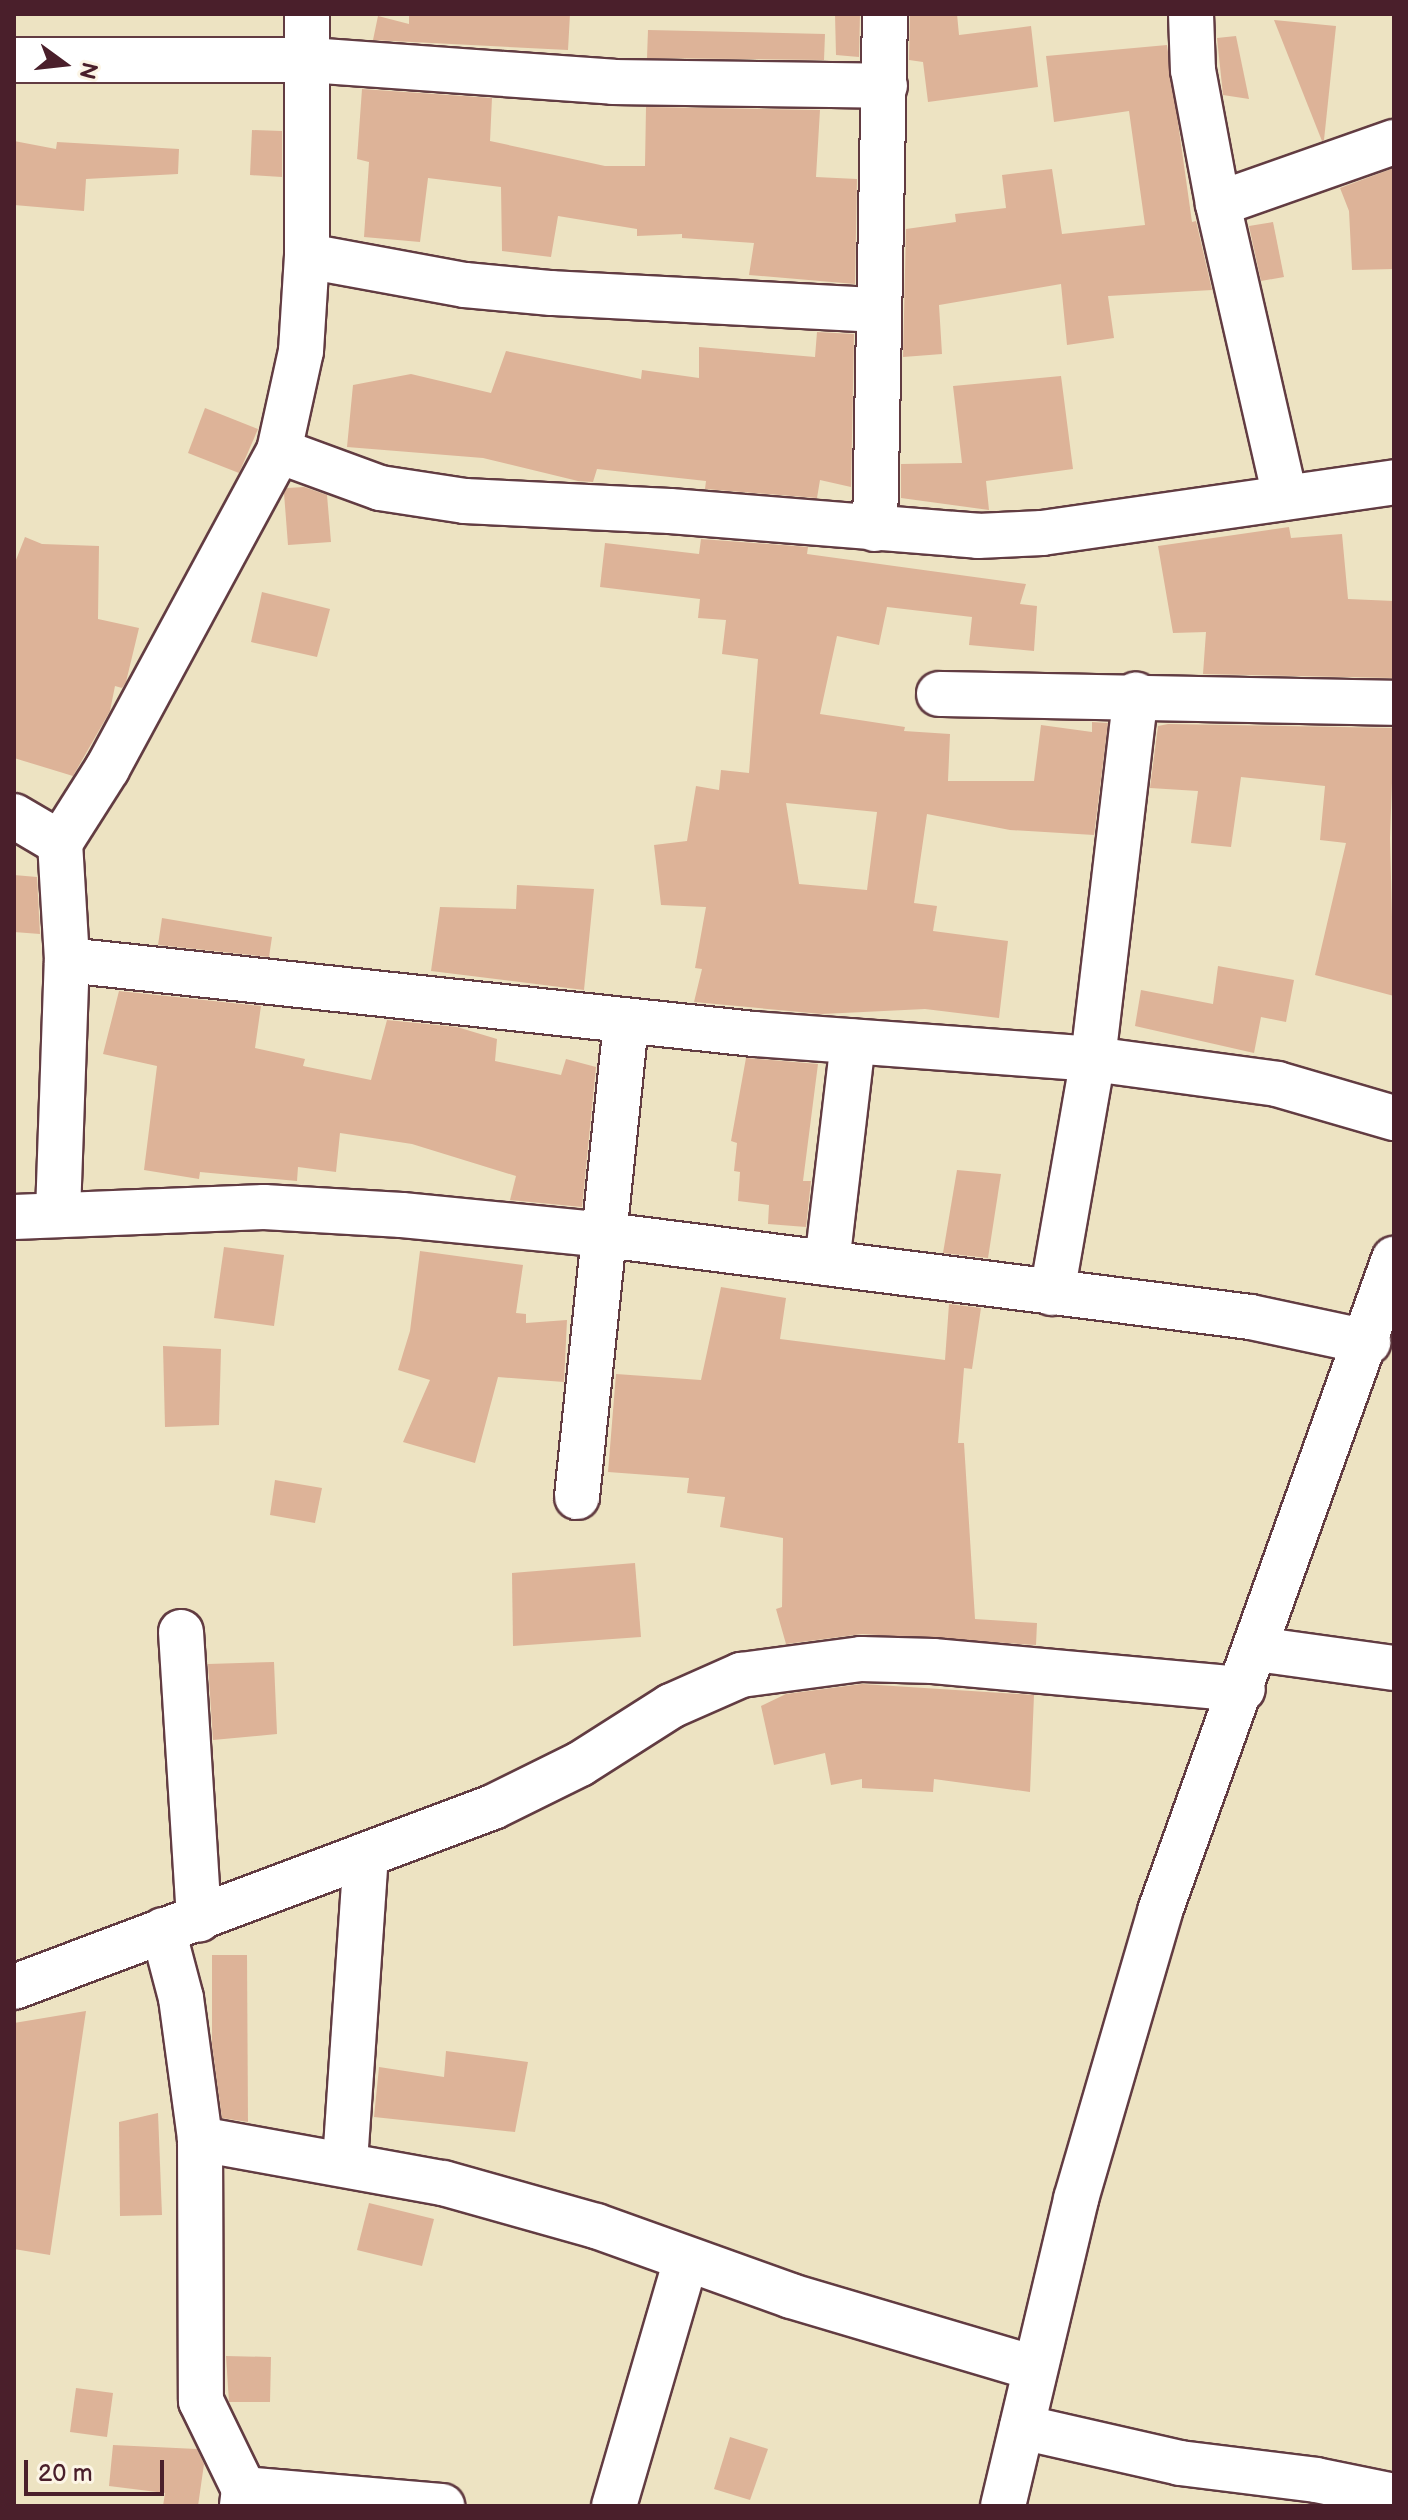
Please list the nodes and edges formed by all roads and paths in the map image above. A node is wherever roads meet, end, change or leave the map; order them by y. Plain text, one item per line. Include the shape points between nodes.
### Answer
1 (307, 14) edge
2 (885, 14) edge
3 (1191, 14) edge
4 (14, 60) edge
5 (309, 60) junction
6 (885, 86) junction
7 (1394, 142) edge
8 (1218, 204) junction
9 (307, 256) junction
10 (876, 310) junction
11 (279, 451) junction
12 (1394, 482) edge
13 (1285, 497) junction
14 (875, 529) junction
15 (939, 694) dead end
16 (1136, 695) junction
17 (1394, 703) edge
18 (14, 816) edge
19 (60, 843) junction
20 (67, 960) junction
21 (626, 1021) junction
22 (853, 1042) junction
23 (1093, 1059) junction
24 (1394, 1118) edge
25 (58, 1213) junction
26 (14, 1217) edge
27 (606, 1235) junction
28 (1394, 1259) edge
29 (827, 1263) junction
30 (1052, 1293) junction
31 (1368, 1342) junction
32 (577, 1497) dead end
33 (181, 1632) dead end
34 (1394, 1668) edge
35 (1250, 1669) junction
36 (366, 1857) junction
37 (181, 1924) junction
38 (14, 1987) edge
39 (200, 2139) junction
40 (345, 2162) junction
41 (686, 2259) junction
42 (1034, 2368) junction
43 (1022, 2427) junction
44 (1394, 2496) edge
45 (243, 2498) edge
46 (442, 2506) edge
47 (614, 2506) edge
48 (1003, 2506) edge

1 - 5 street
2 - 6 street
3 - 8 street via 1193,70
4 - 5 street
5 - 6 street via 597,81
5 - 9 street
6 - 10 street
7 - 8 street
8 - 13 street
9 - 10 street via 465,285
9 - 11 street via 301,351
10 - 14 street
11 - 14 street via 380,488 465,501
11 - 19 street via 107,769
12 - 13 street
13 - 14 street via 1042,533 978,536
15 - 16 street
16 - 17 street
16 - 23 street
18 - 19 street
19 - 20 street
20 - 21 street via 169,967
20 - 25 street
21 - 22 street
21 - 27 street
22 - 23 street
22 - 29 street
23 - 24 street via 1277,1084
23 - 30 street
25 - 26 street
25 - 27 street via 264,1207
27 - 29 street
27 - 32 street
28 - 31 street
29 - 30 street
30 - 31 street via 1251,1317
31 - 35 street
33 - 37 street
34 - 35 street
35 - 36 street via 861,1659 741,1675 671,1706 580,1764 493,1807
35 - 42 street via 1160,1911 1125,2023
36 - 37 street
36 - 40 street
37 - 38 street
37 - 39 street via 181,1998
39 - 40 street
39 - 45 street via 201,2401
40 - 41 street via 581,2222
41 - 42 street
41 - 47 street
42 - 43 street
43 - 44 street via 1180,2463
43 - 48 street
45 - 46 street

